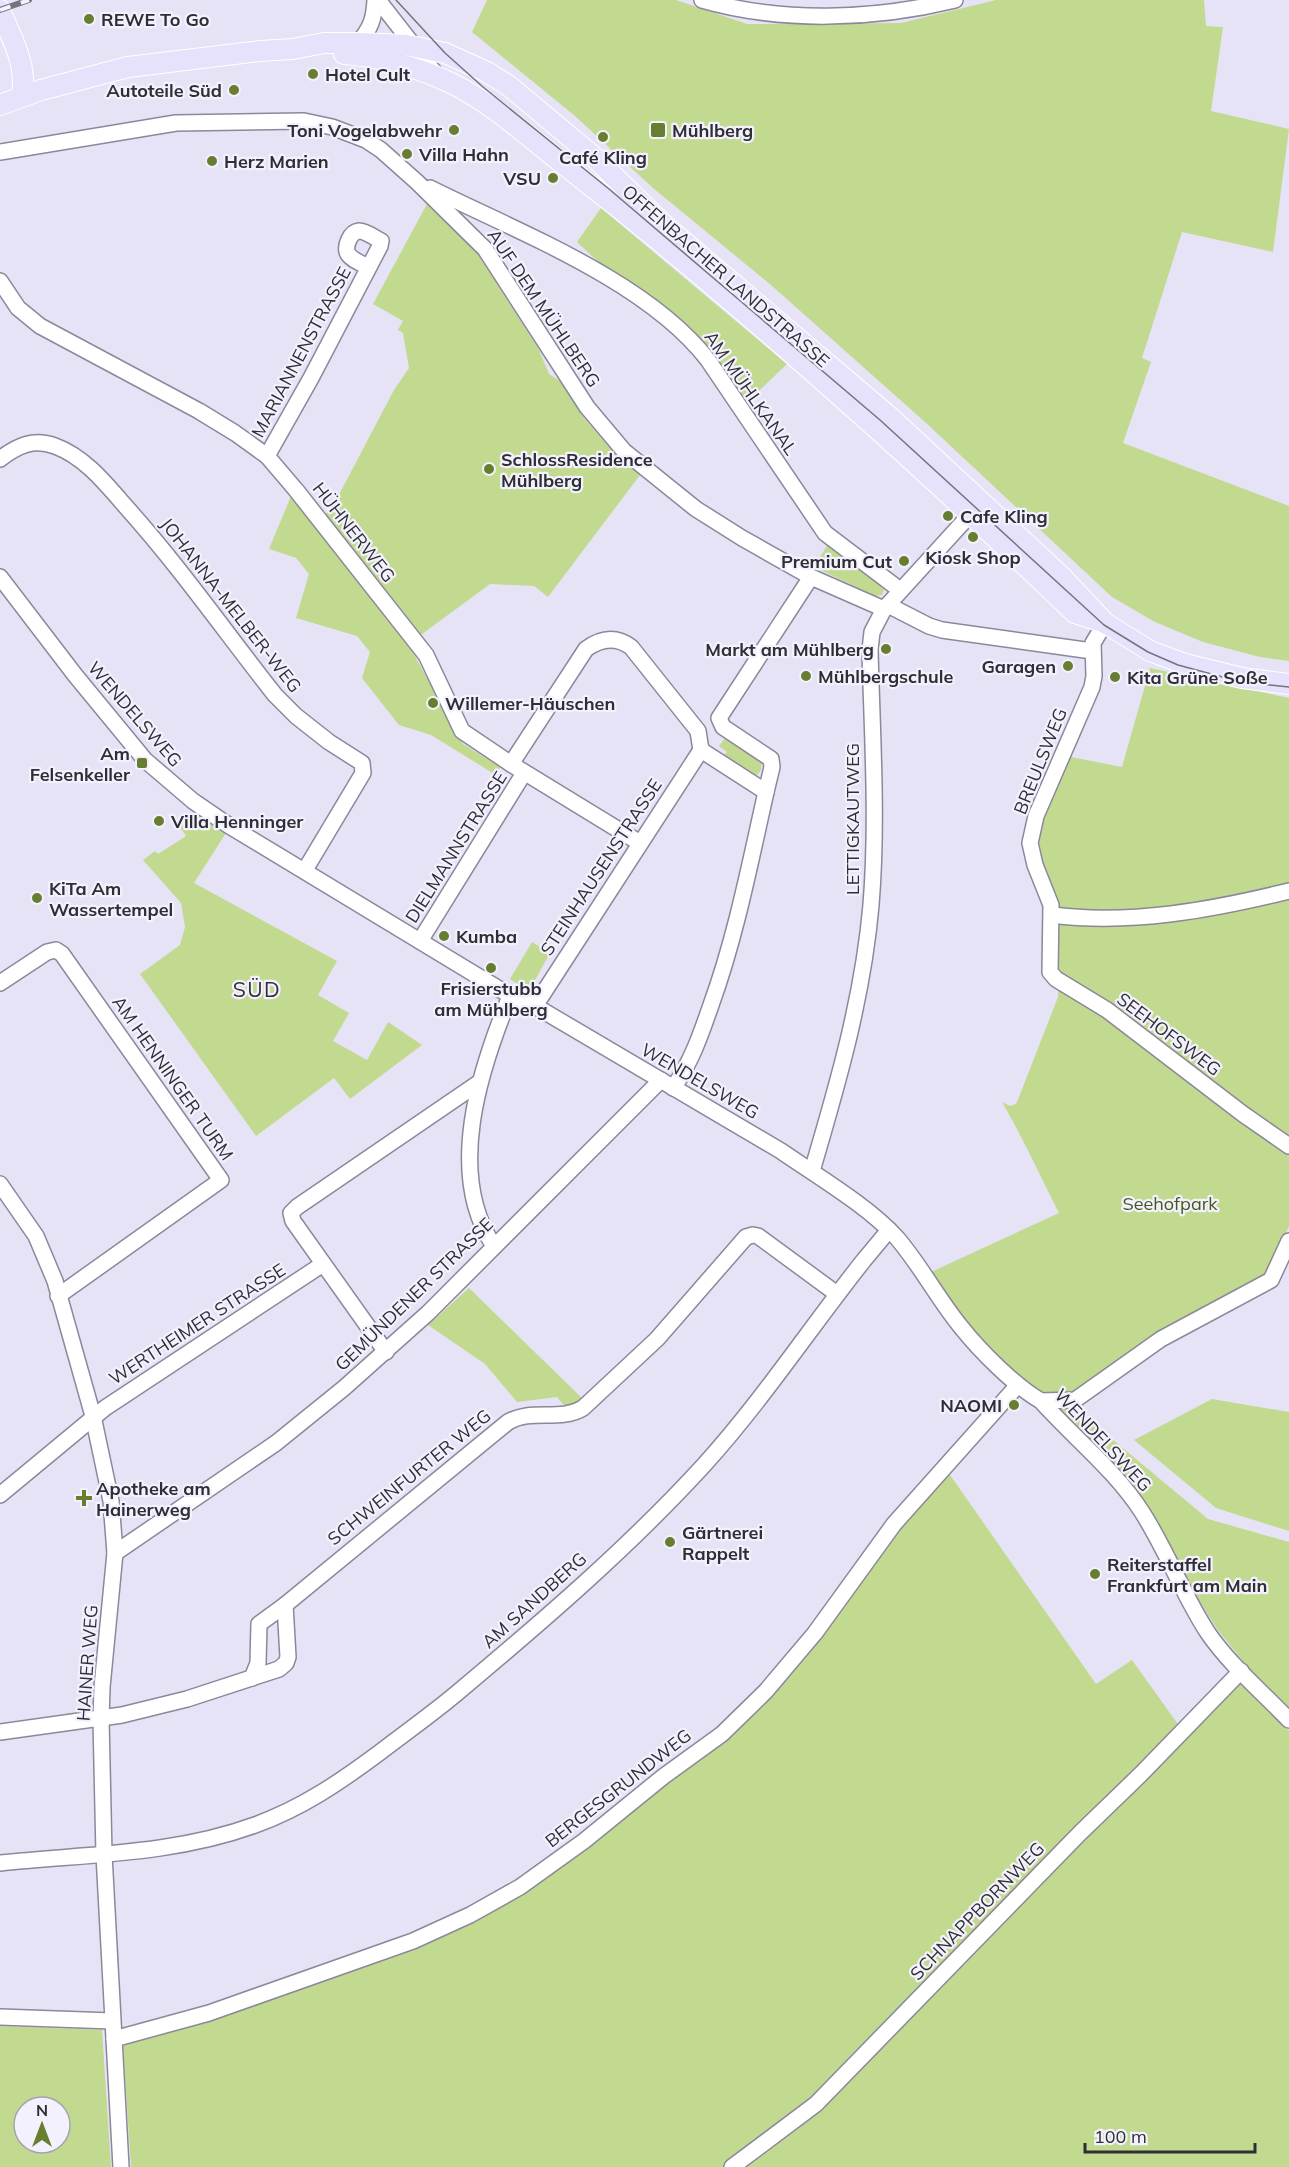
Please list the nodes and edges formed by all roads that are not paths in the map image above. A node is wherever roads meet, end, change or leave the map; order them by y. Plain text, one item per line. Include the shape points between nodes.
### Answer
1 (377, 0) edge
2 (702, 0) edge
3 (955, 0) edge
4 (0, 10) edge
5 (358, 43) junction
6 (414, 46) junction
7 (293, 49) junction
8 (23, 68) junction
9 (439, 78) junction
10 (56, 86) junction
11 (21, 97) junction
12 (0, 105) edge
13 (0, 152) edge
14 (614, 177) junction
15 (417, 182) junction
16 (599, 192) junction
17 (369, 267) dead end
18 (0, 281) edge
19 (267, 456) junction
20 (0, 459) edge
21 (977, 508) junction
22 (812, 577) junction
23 (0, 578) edge
24 (900, 590) junction
25 (886, 607) junction
26 (1105, 623) junction
27 (1092, 651) junction
28 (1289, 684) edge
29 (701, 750) junction
30 (511, 764) junction
31 (524, 773) junction
32 (766, 792) junction
33 (640, 843) junction
34 (304, 870) junction
35 (1289, 891) edge
36 (1052, 915) junction
37 (1050, 940) joint
38 (420, 941) junction
39 (3, 975) edge
40 (510, 996) junction
41 (535, 1006) junction
42 (480, 1082) junction
43 (667, 1084) junction
44 (1289, 1146) edge
45 (812, 1172) junction
46 (0, 1184) edge
47 (889, 1230) junction
48 (1289, 1240) edge
49 (494, 1246) junction
50 (323, 1264) junction
51 (837, 1294) junction
52 (58, 1296) junction
53 (386, 1352) junction
54 (1018, 1385) junction
55 (1041, 1401) junction
56 (93, 1416) junction
57 (0, 1495) edge
58 (115, 1553) junction
59 (285, 1605) junction
60 (1241, 1671) junction
61 (252, 1678) junction
62 (101, 1719) junction
63 (1289, 1720) edge
64 (0, 1732) edge
65 (104, 1855) junction
66 (0, 1863) edge
67 (0, 2017) edge
68 (112, 2021) junction
69 (114, 2039) junction
70 (121, 2167) edge
71 (732, 2167) edge

1 - 5 street via 369,31
1 - 6 street
2 - 3 street via 760,13 816,15 918,9
4 - 8 main road
5 - 6 main road, OFFENBACHER LANDSTRASSE
5 - 7 main road, OFFENBACHER LANDSTRASSE via 324,43
6 - 9 street
6 - 14 main road, OFFENBACHER LANDSTRASSE via 445,53 509,86
7 - 9 main road, OFFENBACHER LANDSTRASSE via 376,58
7 - 10 main road, OFFENBACHER LANDSTRASSE via 128,67
8 - 10 main road
8 - 11 main road
9 - 16 main road, OFFENBACHER LANDSTRASSE via 479,99
10 - 11 main road, OFFENBACHER LANDSTRASSE
11 - 12 main road, OFFENBACHER LANDSTRASSE
13 - 15 street, AUF DEM MÜHLBERG via 176,123 304,121 366,140
14 - 16 main road via 609,189
14 - 21 main road, OFFENBACHER LANDSTRASSE via 663,224 891,418
15 - 22 street, AUF DEM MÜHLBERG via 484,249 587,407 624,451 696,509
15 - 24 street, AM MÜHLKANAL via 602,273 681,332 708,360 825,533
16 - 21 main road, OFFENBACHER LANDSTRASSE
17 - 19 street, MARIANNENSTRASSE
18 - 19 street, HÜHNERWEG via 18,308 40,326 199,411
19 - 30 street, HÜHNERWEG via 426,655 462,731
20 - 34 street, JOHANNA-MELBER-WEG via 15,448 39,442 54,446 91,468 160,544 275,695 329,742 362,763 363,773
21 - 24 street, LETTIGKAUTWEG
21 - 26 main road, OFFENBACHER LANDSTRASSE via 1062,577
22 - 25 street, AUF DEM MÜHLBERG
22 - 32 street, GEMÜNDENER STRASSE via 720,715 723,727 771,759
23 - 34 street, WENDELSWEG via 145,760 201,807
24 - 25 street, LETTIGKAUTWEG
25 - 27 street, AUF DEM MÜHLBERG via 942,630
25 - 45 street, LETTIGKAUTWEG via 873,632 870,650 873,859 867,942 853,1029
26 - 27 street, BREULSWEG
26 - 28 main road, OFFENBACHER LANDSTRASSE via 1150,651 1185,664
27 - 36 street, BREULSWEG via 1092,687 1036,816 1030,843
29 - 30 street, DIELMANNSTRASSE via 698,731 631,648 610,639 586,649
29 - 32 street
29 - 33 street, STEINHAUSENSTRASSE
30 - 31 street, HÜHNERWEG
31 - 33 street, HÜHNERWEG
31 - 38 street, DIELMANNSTRASSE
32 - 43 street, GEMÜNDENER STRASSE via 725,966 691,1058 683,1074
33 - 41 street, STEINHAUSENSTRASSE
34 - 38 street, WENDELSWEG
35 - 36 street via 1193,911 1126,919
36 - 37 street, BREULSWEG
37 - 44 street, SEEHOFSWEG via 1050,972 1056,979 1107,1010
38 - 40 street, WENDELSWEG
39 - 52 street, AM HENNINGER TURM via 47,952 56,950 62,954 221,1180
40 - 41 street, WENDELSWEG
40 - 42 street
41 - 43 street, WENDELSWEG
42 - 49 street via 472,1127 473,1198
42 - 50 street via 291,1213
43 - 45 street, WENDELSWEG
43 - 49 street, GEMÜNDENER STRASSE
45 - 47 street, WENDELSWEG
46 - 52 street, HAINER WEG via 43,1248
47 - 51 street, AM SANDBERG
47 - 54 street, WENDELSWEG via 921,1268 961,1328
48 - 55 street via 1271,1280 1161,1339 1075,1400
49 - 53 street, GEMÜNDENER STRASSE
50 - 53 street
50 - 56 street, WERTHEIMER STRASSE
51 - 59 street, SCHWEINFURTER WEG via 758,1236 746,1237 657,1339 584,1408 565,1415 527,1414 508,1422
51 - 65 street, AM SANDBERG via 744,1416 676,1494 580,1587 422,1722 316,1797 273,1818 161,1849
52 - 56 street, HAINER WEG
53 - 58 street, GEMÜNDENER STRASSE via 276,1443
54 - 55 street, WENDELSWEG
54 - 69 street, BERGESGRUNDWEG via 894,1524 815,1633 766,1691 722,1734 584,1841 520,1887 413,1941 209,2013
55 - 60 street, WENDELSWEG via 1126,1490 1208,1633
56 - 57 street, WERTHEIMER STRASSE
56 - 58 street, HAINER WEG via 111,1501
58 - 62 street, HAINER WEG
59 - 61 street, SCHWEINFURTER WEG via 259,1624 258,1663
59 - 61 street via 286,1663
60 - 63 street, WENDELSWEG
60 - 71 street, SCHNAPPBORNWEG via 816,2104
61 - 62 street via 188,1699
62 - 64 street
62 - 65 street, HAINER WEG
65 - 66 street, AM SANDBERG
65 - 68 street, HAINER WEG
67 - 68 street
68 - 69 street, HAINER WEG
69 - 70 street, HAINER WEG

